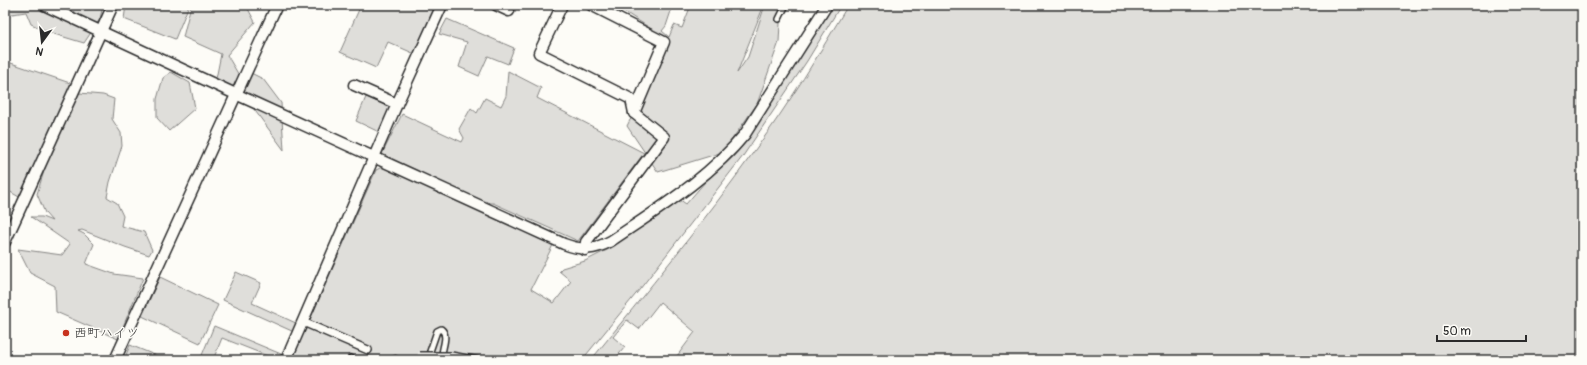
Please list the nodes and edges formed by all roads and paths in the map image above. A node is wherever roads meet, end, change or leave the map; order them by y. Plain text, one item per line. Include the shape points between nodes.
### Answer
1 (44, 5) edge
2 (113, 5) edge
3 (277, 5) edge
4 (442, 5) edge
5 (496, 5) edge
6 (562, 5) edge
7 (591, 5) edge
8 (786, 5) edge
9 (827, 5) edge
10 (509, 11) dead end
11 (779, 19) dead end
12 (101, 32) junction
13 (354, 85) dead end
14 (236, 94) junction
15 (396, 104) junction
16 (634, 113) junction
17 (374, 157) junction
18 (5, 242) edge
19 (585, 250) junction
20 (303, 322) junction
21 (368, 350) dead end
22 (420, 355) dead end
23 (115, 360) edge
24 (286, 360) edge
25 (428, 360) edge
26 (442, 360) edge
27 (479, 360) edge

1 - 12 street
2 - 12 street
3 - 14 street
4 - 15 street
5 - 10 street
6 - 16 street via 539,53 631,99
7 - 16 street via 664,42
8 - 11 lane
9 - 19 street via 745,134 730,153 703,176 611,241 601,247
12 - 14 street
12 - 18 street
13 - 15 street
14 - 17 street
14 - 23 street
15 - 17 street
16 - 19 street via 664,137 586,242
17 - 19 street via 564,244
17 - 20 street
20 - 21 street
20 - 24 street
22 - 27 lane, bridge via 451,355
25 - 26 lane via 437,331 441,329 445,333

